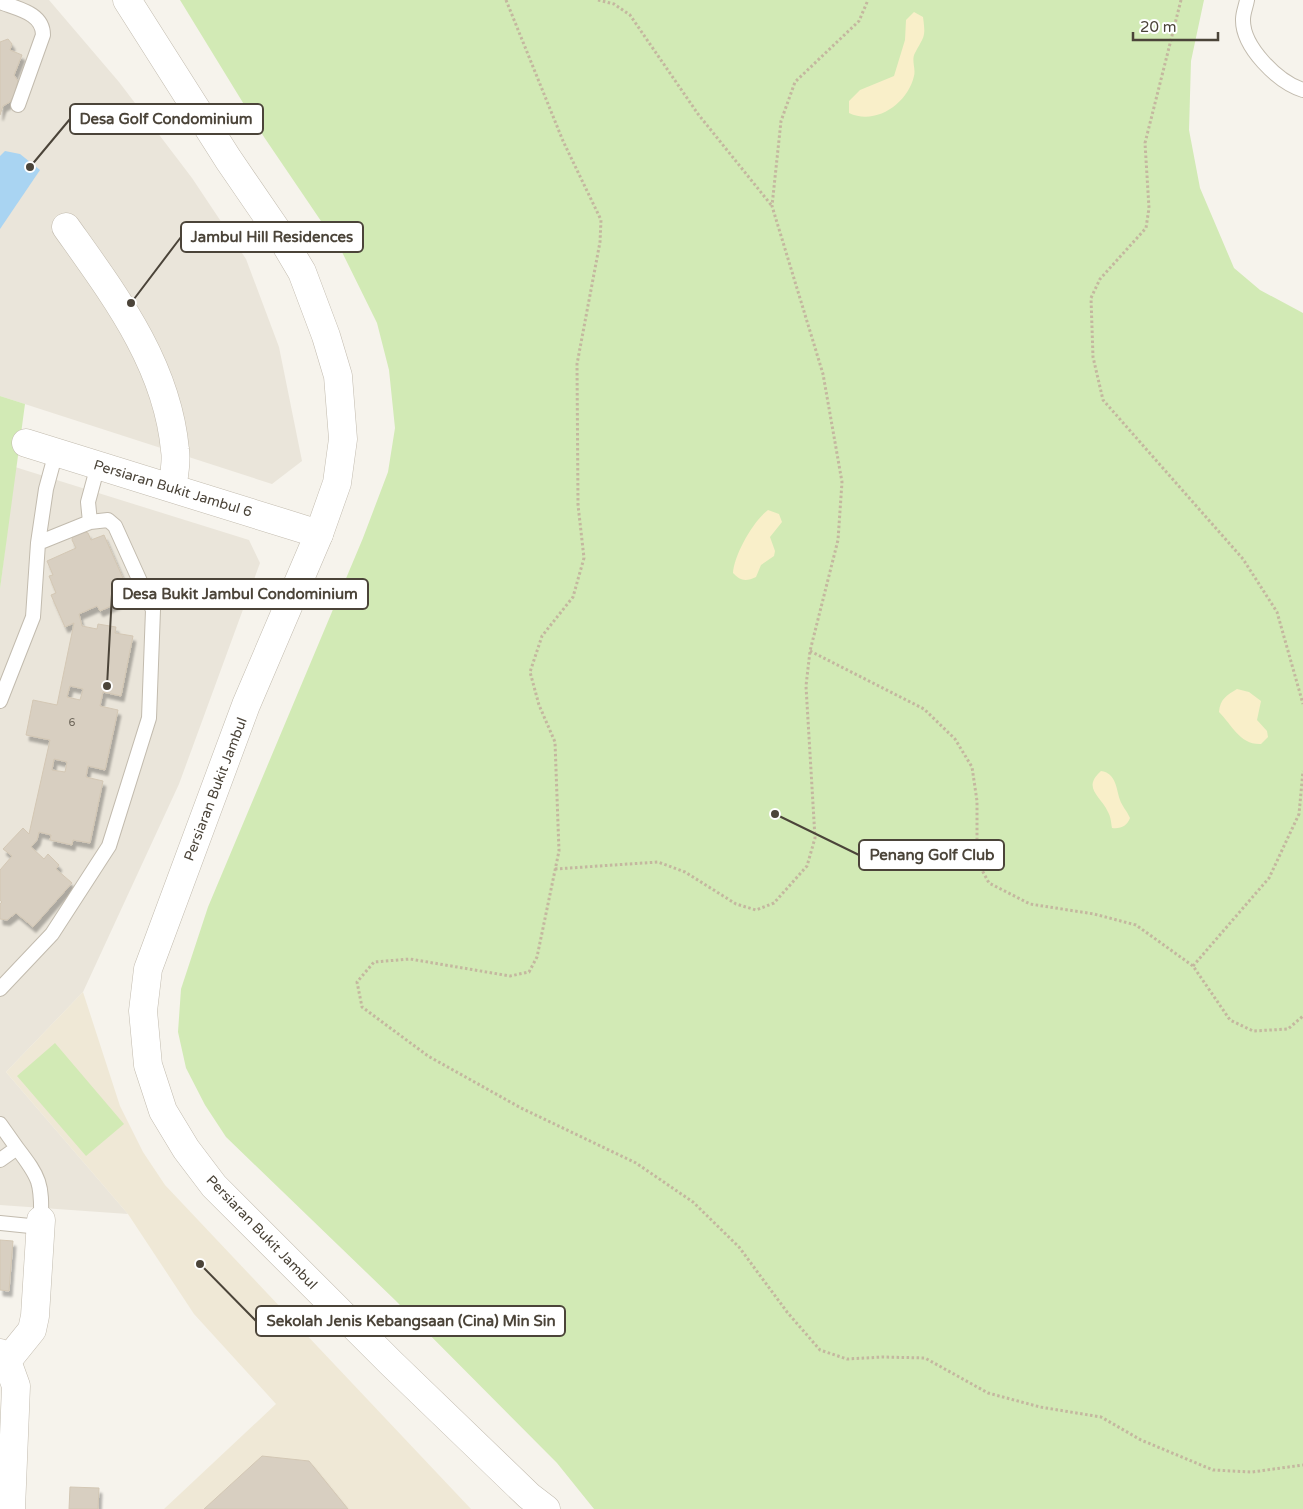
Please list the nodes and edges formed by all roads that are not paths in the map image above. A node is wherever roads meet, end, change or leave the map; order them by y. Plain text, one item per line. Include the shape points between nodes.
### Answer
1 (127, 0) edge
2 (1247, 0) edge
3 (0, 2) edge
4 (1303, 90) edge
5 (18, 105) dead end
6 (66, 227) dead end
7 (26, 443) dead end
8 (56, 452) junction
9 (98, 465) junction
10 (172, 488) junction
11 (90, 522) junction
12 (319, 534) junction
13 (38, 543) junction
14 (0, 701) edge
15 (0, 988) edge
16 (0, 1124) edge
17 (18, 1148) junction
18 (0, 1160) edge
19 (0, 1223) edge
20 (40, 1224) junction
21 (4, 1357) edge
22 (6, 1480) edge
23 (536, 1505) edge
24 (11, 1509) edge

1 - 12 street, Persiaran Bukit Jambul via 302,272 326,336 338,376 342,439 337,483
2 - 4 lane via 1243,20 1250,43 1263,62 1281,78
3 - 5 lane via 32,15 43,27
6 - 10 street via 137,331 158,375 169,408 176,452
7 - 8 street, Persiaran Bukit Jambul 6
8 - 9 street, Persiaran Bukit Jambul 6
8 - 13 lane via 46,489
9 - 10 street, Persiaran Bukit Jambul 6
9 - 11 lane via 88,502
10 - 12 street, Persiaran Bukit Jambul 6
11 - 13 lane
11 - 15 lane via 108,520 115,526 153,610 149,718 109,846 52,934
12 - 23 street, Persiaran Bukit Jambul via 246,706 156,943 148,968 143,1011 148,1065 163,1111 214,1186
13 - 14 lane via 33,617
16 - 17 lane
17 - 18 lane
17 - 20 lane via 39,1180
19 - 20 lane
20 - 21 street via 32,1330
21 - 22 street via 13,1374 17,1399
22 - 24 street

